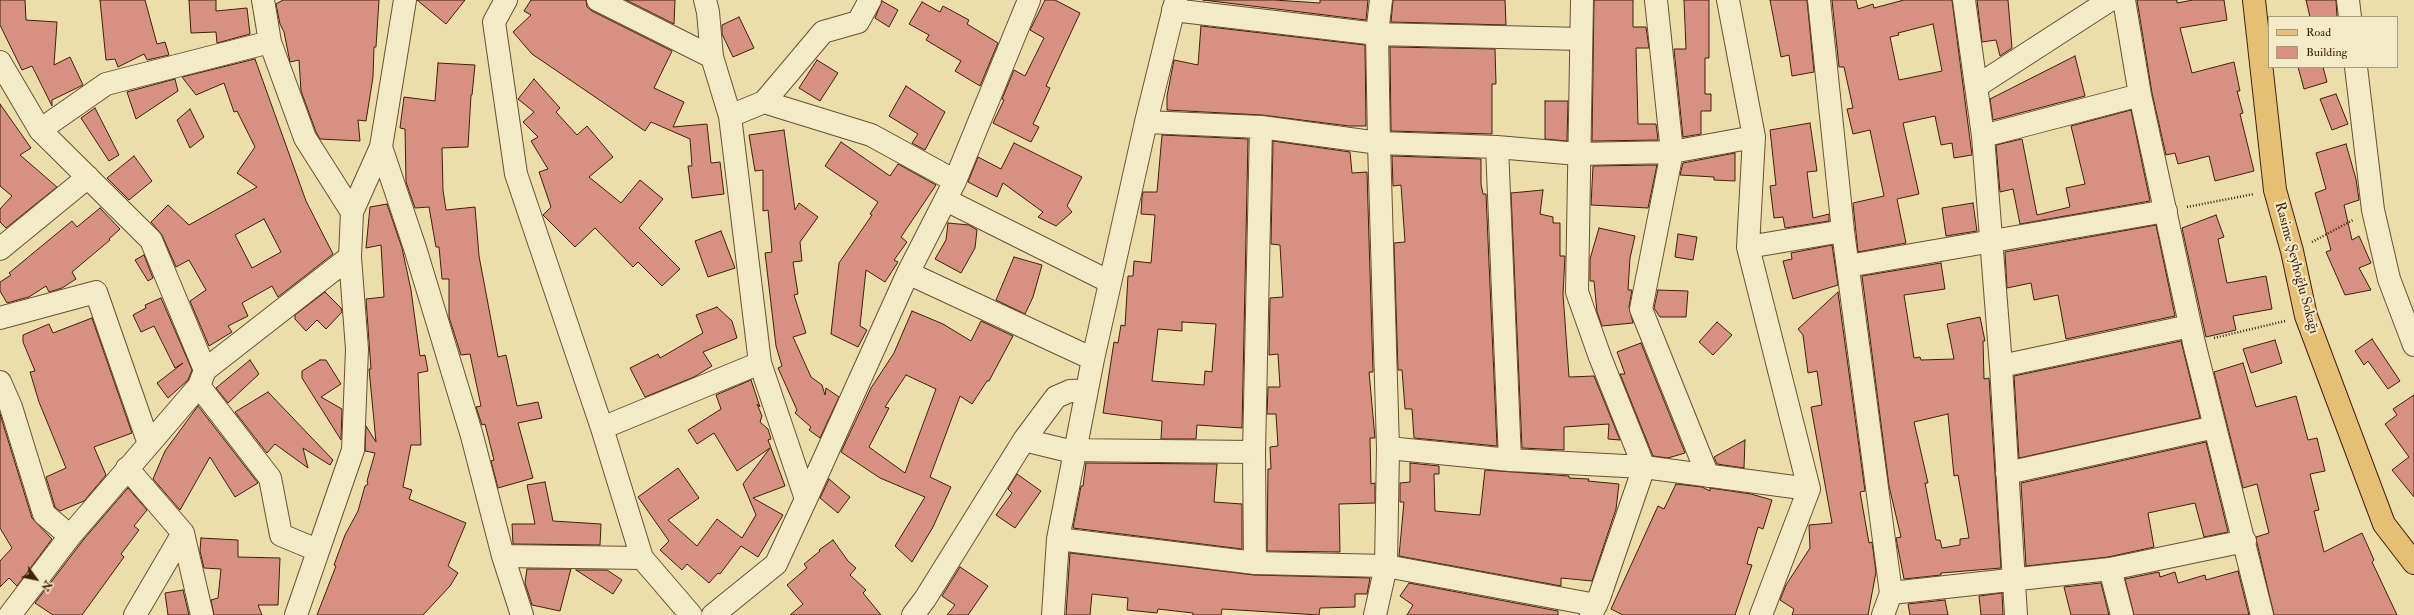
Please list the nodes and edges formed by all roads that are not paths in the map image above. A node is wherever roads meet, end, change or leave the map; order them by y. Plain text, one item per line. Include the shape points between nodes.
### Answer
1 (263, 0) edge
2 (405, 0) edge
3 (506, 0) edge
4 (598, 0) edge
5 (870, 0) edge
6 (1029, 0) edge
7 (1381, 0) edge
8 (1582, 0) edge
9 (1656, 0) edge
10 (1728, 0) edge
11 (1819, 0) edge
12 (1964, 0) edge
13 (2110, 0) edge
14 (2124, 0) edge
15 (2254, 0) edge
16 (2348, 0) edge
17 (713, 4) edge
18 (1174, 5) edge
19 (2350, 16) edge
20 (1378, 34) junction
21 (1581, 39) junction
22 (270, 42) junction
23 (712, 57) junction
24 (0, 62) edge
25 (2356, 68) edge
26 (1977, 86) junction
27 (2140, 95) junction
28 (764, 102) junction
29 (730, 116) junction
30 (1146, 122) junction
31 (1260, 127) junction
32 (40, 130) junction
33 (1983, 136) junction
34 (1754, 138) junction
35 (1379, 143) junction
36 (381, 147) junction
37 (1497, 147) junction
38 (1672, 152) junction
39 (1578, 154) junction
40 (88, 177) junction
41 (950, 191) junction
42 (2166, 211) junction
43 (352, 212) junction
44 (1843, 231) junction
45 (1989, 242) junction
46 (1748, 247) junction
47 (0, 249) edge
48 (350, 257) junction
49 (1848, 266) junction
50 (908, 273) junction
51 (1110, 282) junction
52 (0, 318) edge
53 (2192, 334) junction
54 (2414, 345) edge
55 (1093, 359) junction
56 (760, 363) junction
57 (2001, 366) junction
58 (202, 378) junction
59 (0, 382) edge
60 (1087, 390) junction
61 (5, 409) edge
62 (2215, 427) junction
63 (602, 428) junction
64 (1024, 440) junction
65 (149, 444) junction
66 (1388, 448) junction
67 (1076, 449) junction
68 (1254, 452) junction
69 (1510, 460) junction
70 (1644, 467) junction
71 (127, 468) junction
72 (2007, 473) junction
73 (1708, 476) junction
74 (1809, 489) junction
75 (806, 498) junction
76 (184, 532) junction
77 (70, 536) junction
78 (1058, 538) junction
79 (2245, 541) junction
80 (317, 550) junction
81 (503, 556) junction
82 (642, 558) junction
83 (1255, 563) junction
84 (2414, 563) edge
85 (1386, 566) junction
86 (2110, 569) junction
87 (2012, 580) junction
88 (1891, 593) junction
89 (1594, 610) edge
90 (10, 615) edge
91 (134, 615) edge
92 (202, 615) edge
93 (296, 615) edge
94 (522, 615) edge
95 (691, 615) edge
96 (713, 615) edge
97 (913, 615) edge
98 (1053, 615) edge
99 (1375, 615) edge
100 (1761, 615) edge
101 (1883, 615) edge
102 (2016, 615) edge
103 (2122, 615) edge
104 (2262, 615) edge

1 - 22 street
2 - 36 street
3 - 63 street via 494,22 516,174
4 - 23 street
5 - 28 street via 858,22 823,32
6 - 41 street
7 - 20 street
8 - 21 street
9 - 38 street
10 - 34 street
11 - 44 street
12 - 26 street
13 - 26 street
14 - 27 street
15 - 84 main road, Rasime Şeyhoğlu Sokağı via 2275,190 2306,316 2384,524
16 - 19 street
17 - 23 street
18 - 20 street
18 - 30 street
20 - 21 street
20 - 35 street
21 - 39 street
22 - 32 street via 106,84
22 - 43 street via 305,138
23 - 29 street
24 - 32 street
25 - 54 street via 2374,210 2389,279
26 - 33 street
27 - 33 street
27 - 42 street
28 - 29 street
28 - 41 street via 871,134
29 - 56 street
30 - 31 street
30 - 51 street
31 - 35 street
31 - 68 street
32 - 40 street
33 - 45 street
34 - 38 street
34 - 46 street
35 - 37 street
35 - 66 street
36 - 43 street
36 - 81 street via 415,248 472,436
37 - 39 street
37 - 69 street
38 - 39 street
38 - 73 street via 1641,309
39 - 70 street via 1577,292
40 - 47 street
40 - 58 street via 151,240
41 - 50 street
41 - 51 street
42 - 45 street
42 - 53 street
43 - 48 street
44 - 46 street
44 - 49 street
45 - 49 street
45 - 57 street
46 - 74 street
48 - 58 street
48 - 80 street via 358,349 353,450
49 - 88 street
50 - 55 street
50 - 75 street
51 - 55 street
52 - 65 street via 96,292
53 - 57 street
53 - 62 street
55 - 60 street
56 - 63 street
56 - 75 street
57 - 72 street
58 - 65 street
58 - 80 street via 270,478 281,535
59 - 61 street
60 - 64 street via 1070,391 1056,397
60 - 67 street
61 - 77 street via 44,514
62 - 72 street
62 - 79 street
63 - 82 street
64 - 67 street via 1055,448
64 - 97 street
65 - 71 street
66 - 69 street
66 - 85 street
67 - 68 street
67 - 78 street
68 - 83 street
69 - 70 street
70 - 73 street
70 - 89 street
71 - 76 street
71 - 77 street
72 - 87 street
73 - 74 street
74 - 100 street
75 - 96 street via 776,564
76 - 91 street
76 - 92 street
77 - 90 street
78 - 83 street
78 - 98 street
79 - 86 street
79 - 104 street
80 - 93 street
81 - 82 street
81 - 94 street
82 - 95 street
83 - 85 street
85 - 89 street
85 - 99 street
86 - 87 street
86 - 103 street
87 - 88 street
87 - 102 street
88 - 101 street

